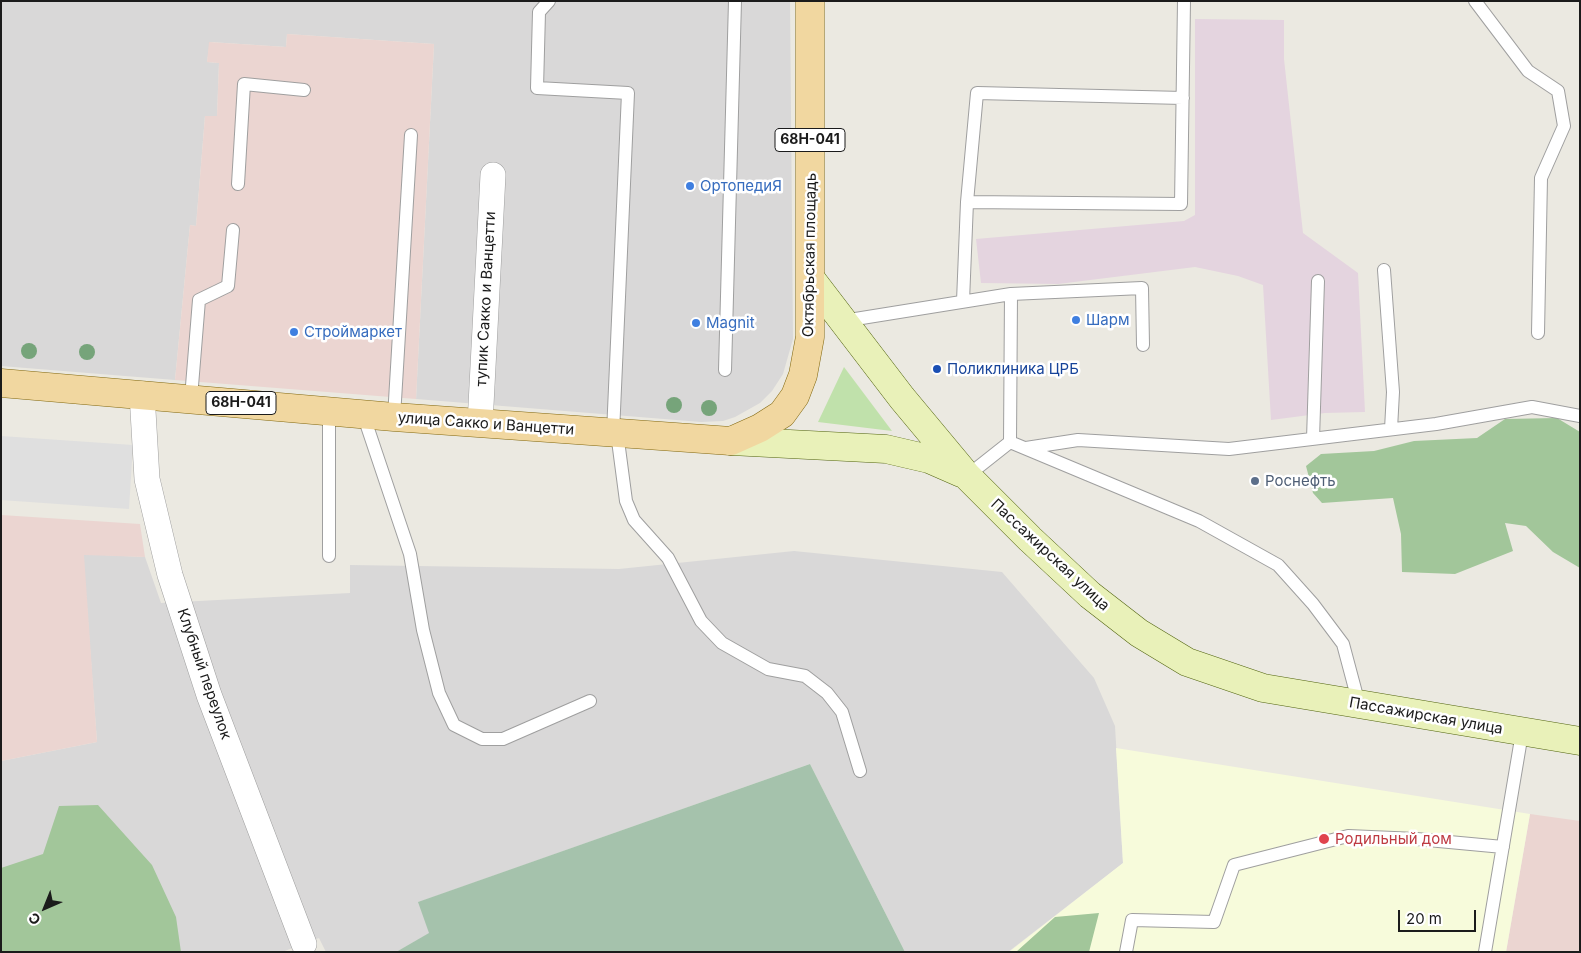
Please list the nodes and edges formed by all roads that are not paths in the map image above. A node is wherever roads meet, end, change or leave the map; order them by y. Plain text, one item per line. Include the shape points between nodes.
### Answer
1 (548, 1) edge
2 (734, 1) edge
3 (810, 1) edge
4 (1184, 1) edge
5 (1475, 1) edge
6 (304, 90) dead end
7 (1182, 98) junction
8 (411, 135) dead end
9 (493, 175) dead end
10 (238, 184) dead end
11 (967, 202) junction
12 (233, 230) dead end
13 (1384, 270) dead end
14 (811, 279) junction
15 (1318, 281) dead end
16 (1011, 294) junction
17 (963, 300) junction
18 (843, 321) junction
19 (1538, 333) dead end
20 (1143, 345) dead end
21 (725, 370) dead end
22 (1, 383) edge
23 (142, 394) junction
24 (192, 398) junction
25 (329, 411) junction
26 (363, 414) junction
27 (1580, 416) edge
28 (394, 417) junction
29 (480, 424) junction
30 (1391, 429) junction
31 (615, 433) junction
32 (1313, 439) junction
33 (731, 441) junction
34 (1010, 442) junction
35 (1026, 448) junction
36 (967, 476) junction
37 (329, 556) dead end
38 (590, 701) dead end
39 (1359, 704) junction
40 (1522, 733) junction
41 (1580, 741) edge
42 (860, 771) dead end
43 (1503, 847) junction
44 (305, 948) edge
45 (1126, 952) edge
46 (1485, 952) edge

1 - 31 lane via 539,12 537,88 628,93
2 - 21 lane
3 - 14 main road, Октябрьская площадь / 68Н-041
4 - 7 lane
5 - 19 lane via 1528,71 1558,91 1564,126 1541,178
6 - 10 lane via 244,84
7 - 11 lane via 977,93
7 - 11 lane via 1182,204
8 - 28 lane
9 - 29 street, тупик Сакко и Ванцетти
11 - 17 lane
12 - 24 lane via 228,286 199,300
13 - 30 lane via 1393,392
14 - 18 street, Пассажирская улица
14 - 33 main road, Октябрьская площадь / 68Н-041 via 810,336 803,375 795,396 782,414
15 - 32 lane
16 - 17 lane
16 - 20 lane via 1142,288
16 - 34 lane
17 - 18 lane
18 - 36 street, Пассажирская улица
22 - 23 main road, улица Сакко и Ванцетти / 68Н-041
23 - 24 main road, улица Сакко и Ванцетти / 68Н-041
23 - 44 street, Клубный переулок via 147,479 170,575 209,695
24 - 25 main road, улица Сакко и Ванцетти / 68Н-041
25 - 26 main road, улица Сакко и Ванцетти / 68Н-041
25 - 37 lane
26 - 28 main road, улица Сакко и Ванцетти / 68Н-041
26 - 38 lane via 410,554 425,639 439,693 454,725 482,739 503,739
27 - 30 lane via 1532,407
28 - 29 main road, улица Сакко и Ванцетти / 68Н-041
29 - 31 main road, улица Сакко и Ванцетти / 68Н-041
30 - 32 lane
31 - 33 main road, улица Сакко и Ванцетти / 68Н-041
31 - 42 lane via 626,501 634,520 668,558 701,621 722,643 768,669 805,676 827,693 842,712
32 - 35 lane via 1229,449 1078,440
33 - 36 street, улица Сакко и Ванцетти via 886,449 928,459
34 - 35 lane
34 - 36 lane
35 - 39 lane via 1199,521 1278,565 1344,644
36 - 39 street, Пассажирская улица via 1090,595 1139,633 1187,662 1263,688
39 - 40 street, Пассажирская улица
40 - 41 street, Пассажирская улица
40 - 43 lane
43 - 45 lane via 1348,836 1234,866 1214,922 1132,920
43 - 46 lane

